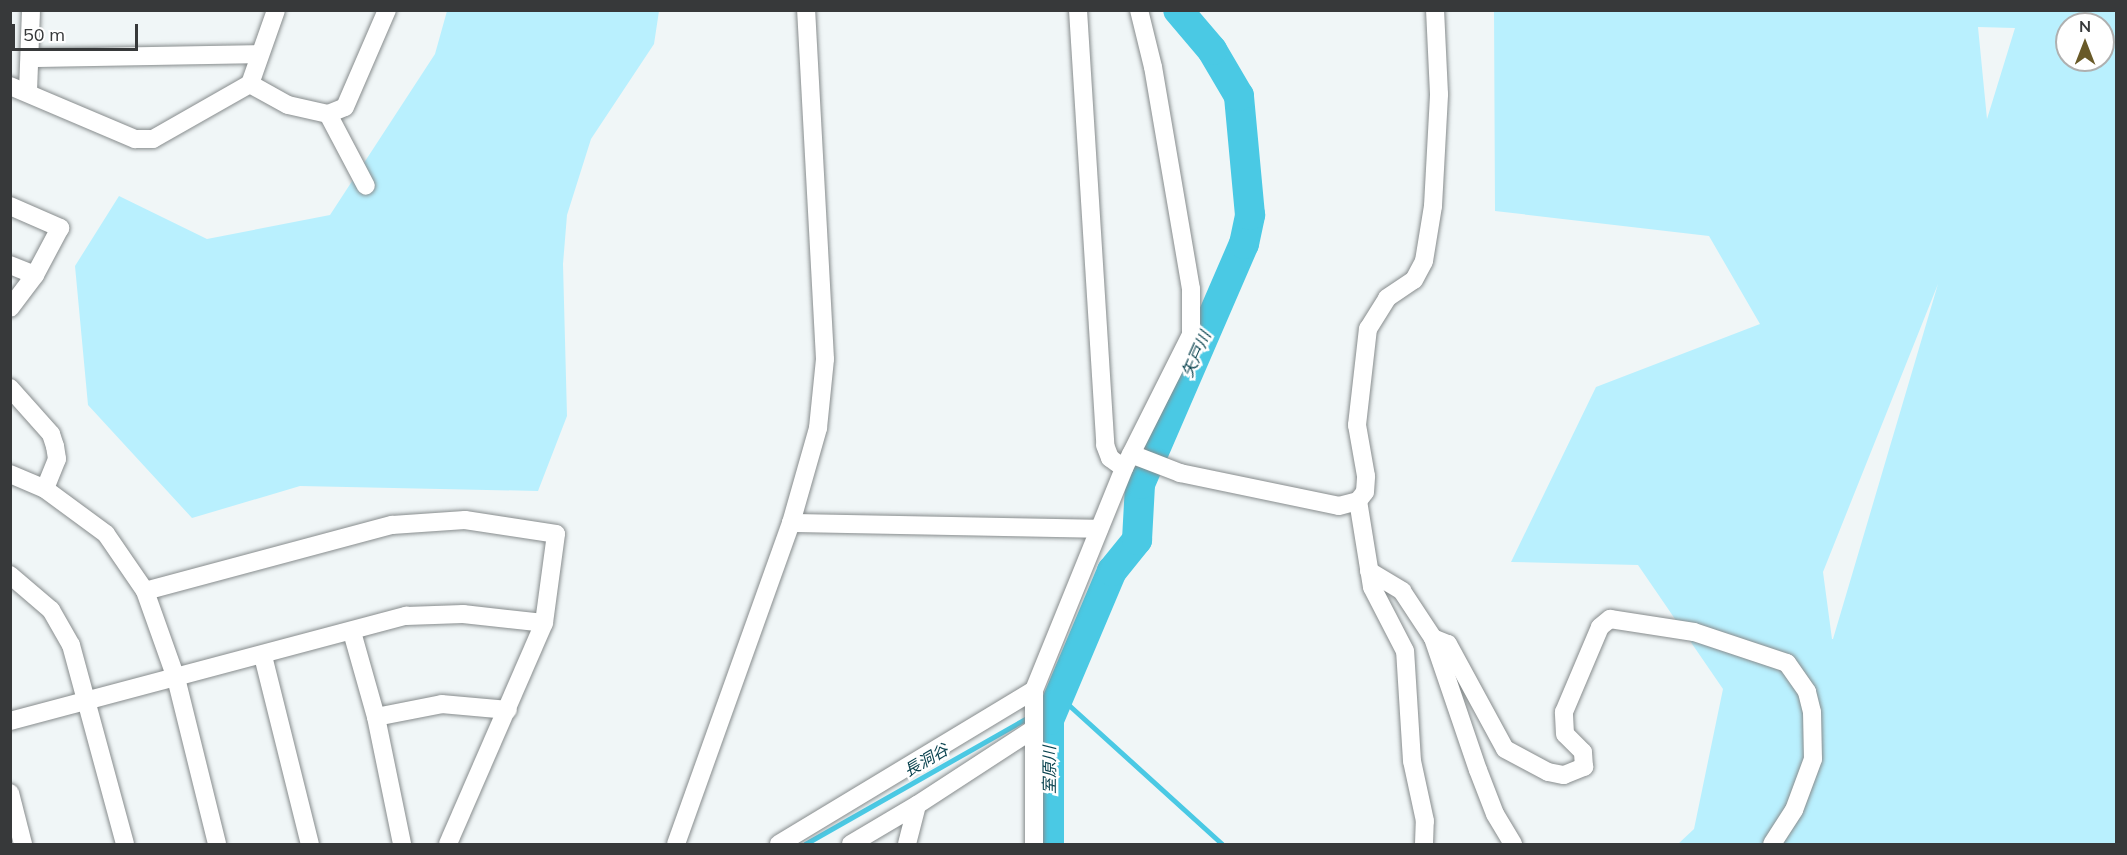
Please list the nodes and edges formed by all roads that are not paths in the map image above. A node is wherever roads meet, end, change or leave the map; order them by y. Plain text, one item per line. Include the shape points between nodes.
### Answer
1 (31, 10) edge
2 (276, 10) edge
3 (387, 10) edge
4 (806, 10) edge
5 (1078, 10) edge
6 (1139, 10) edge
7 (1436, 10) edge
8 (257, 54) junction
9 (32, 58) junction
10 (250, 84) junction
11 (10, 86) edge
12 (28, 92) junction
13 (328, 114) junction
14 (366, 186) dead end
15 (10, 206) edge
16 (10, 265) edge
17 (35, 275) junction
18 (10, 308) edge
19 (10, 388) edge
20 (1128, 461) junction
21 (10, 474) edge
22 (45, 489) junction
23 (1358, 501) junction
24 (791, 524) junction
25 (1099, 529) junction
26 (1369, 571) junction
27 (10, 575) edge
28 (145, 591) junction
29 (544, 623) junction
30 (352, 632) junction
31 (1433, 638) junction
32 (263, 656) junction
33 (176, 678) junction
34 (1034, 696) junction
35 (88, 702) junction
36 (508, 710) junction
37 (376, 717) junction
38 (10, 721) edge
39 (1032, 730) junction
40 (10, 794) edge
41 (917, 805) junction
42 (23, 844) edge
43 (125, 844) edge
44 (217, 844) edge
45 (310, 844) edge
46 (402, 844) edge
47 (448, 844) edge
48 (676, 844) edge
49 (778, 844) edge
50 (851, 844) edge
51 (907, 844) edge
52 (1034, 844) edge
53 (1424, 844) edge
54 (1513, 844) edge
55 (1772, 844) edge

1 - 9 street
2 - 8 street
3 - 13 street via 345,107
4 - 24 street via 825,359 818,428
5 - 20 street via 1105,445 1110,458
6 - 20 street via 1153,67 1191,289 1191,335
7 - 23 street via 1439,94 1433,206 1426,250 1414,280 1387,297 1368,329 1357,425 1365,492
8 - 9 street
8 - 10 street
9 - 12 street
10 - 12 street via 143,141
10 - 13 street via 288,105
11 - 12 street
13 - 14 street
15 - 17 street via 60,228
16 - 17 street
17 - 18 street
19 - 22 street via 51,434 57,459
20 - 23 street via 1339,506
20 - 25 street
21 - 22 street
22 - 28 street via 106,534
23 - 26 street
24 - 25 street
24 - 48 street
25 - 34 street
26 - 31 street via 1402,591
26 - 53 street via 1372,587 1405,651 1412,760 1425,821
27 - 35 street via 39,597 61,626
28 - 29 street via 392,525 465,520 555,534
28 - 33 street
29 - 30 street via 504,616 438,614 406,616
29 - 36 street
30 - 32 street
30 - 37 street
31 - 54 street via 1495,814
31 - 55 street via 1448,644 1457,657 1505,748 1548,772 1564,774 1584,767 1583,752 1565,734 1564,712 1600,627 1610,619 1694,632 1787,663 1807,692 1812,712 1813,759 1794,810
32 - 33 street
32 - 45 street
33 - 35 street
33 - 44 street
34 - 39 street
34 - 49 street
35 - 38 street
35 - 43 street
36 - 37 street via 442,704
36 - 47 street
37 - 46 street
39 - 41 street
39 - 52 street
40 - 42 street
41 - 50 street
41 - 51 street

